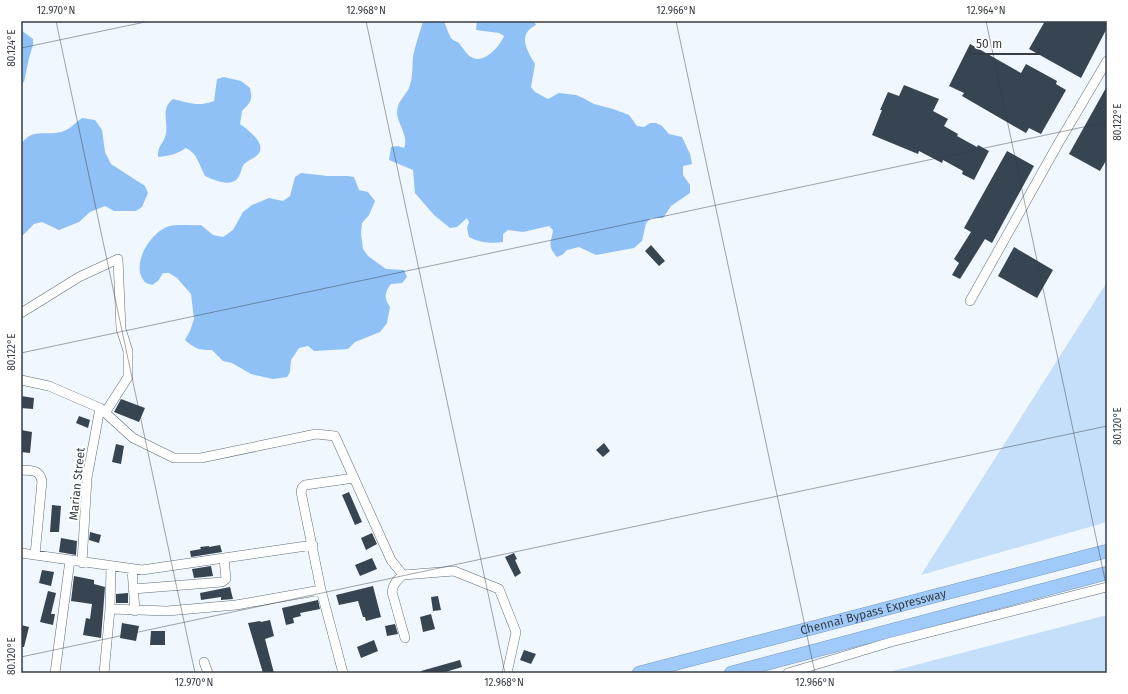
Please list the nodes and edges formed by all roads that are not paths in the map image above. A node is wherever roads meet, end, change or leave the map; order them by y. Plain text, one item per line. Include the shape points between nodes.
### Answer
1 (1107, 61) edge
2 (970, 301) dead end
3 (21, 313) edge
4 (21, 380) edge
5 (102, 411) junction
6 (21, 470) edge
7 (354, 478) junction
8 (313, 545) junction
9 (1107, 551) edge
10 (21, 553) edge
11 (36, 555) junction
12 (224, 558) junction
13 (70, 560) junction
14 (82, 563) junction
15 (111, 566) junction
16 (132, 569) junction
17 (1107, 573) edge
18 (403, 575) junction
19 (1107, 587) edge
20 (133, 589) junction
21 (321, 590) junction
22 (110, 609) junction
23 (135, 611) junction
24 (893, 636) junction
25 (405, 638) dead end
26 (823, 655) junction
27 (204, 662) dead end
28 (55, 673) edge
29 (104, 673) edge
30 (208, 673) edge
31 (343, 673) edge
32 (507, 673) edge
33 (639, 673) edge
34 (731, 673) edge
35 (788, 673) edge

1 - 2 street
3 - 5 street via 79,277 118,258 121,329 128,351 128,377
4 - 5 street via 49,386
5 - 7 street via 133,438 174,458 201,458 316,434 335,436
5 - 14 street, Marian Street via 87,478
6 - 11 street via 37,472 42,481
7 - 8 street via 305,485 302,488
7 - 18 street via 391,560
8 - 12 street
8 - 21 street
9 - 33 highway, Chennai Bypass Expressway
10 - 11 street
11 - 13 street
12 - 16 street via 142,570
12 - 20 street via 226,579 222,582
13 - 14 street
13 - 28 street
14 - 15 street
15 - 16 street
15 - 22 street
16 - 20 street
17 - 24 highway, Chennai Bypass Expressway
18 - 25 street via 393,586 392,592
18 - 32 street via 454,571 499,589 516,632
19 - 24 street
20 - 23 street
21 - 23 street via 236,605
21 - 31 street
22 - 23 street
22 - 29 street
24 - 26 highway, Chennai Bypass Expressway
26 - 34 highway, Chennai Bypass Expressway
26 - 35 street
27 - 30 street

